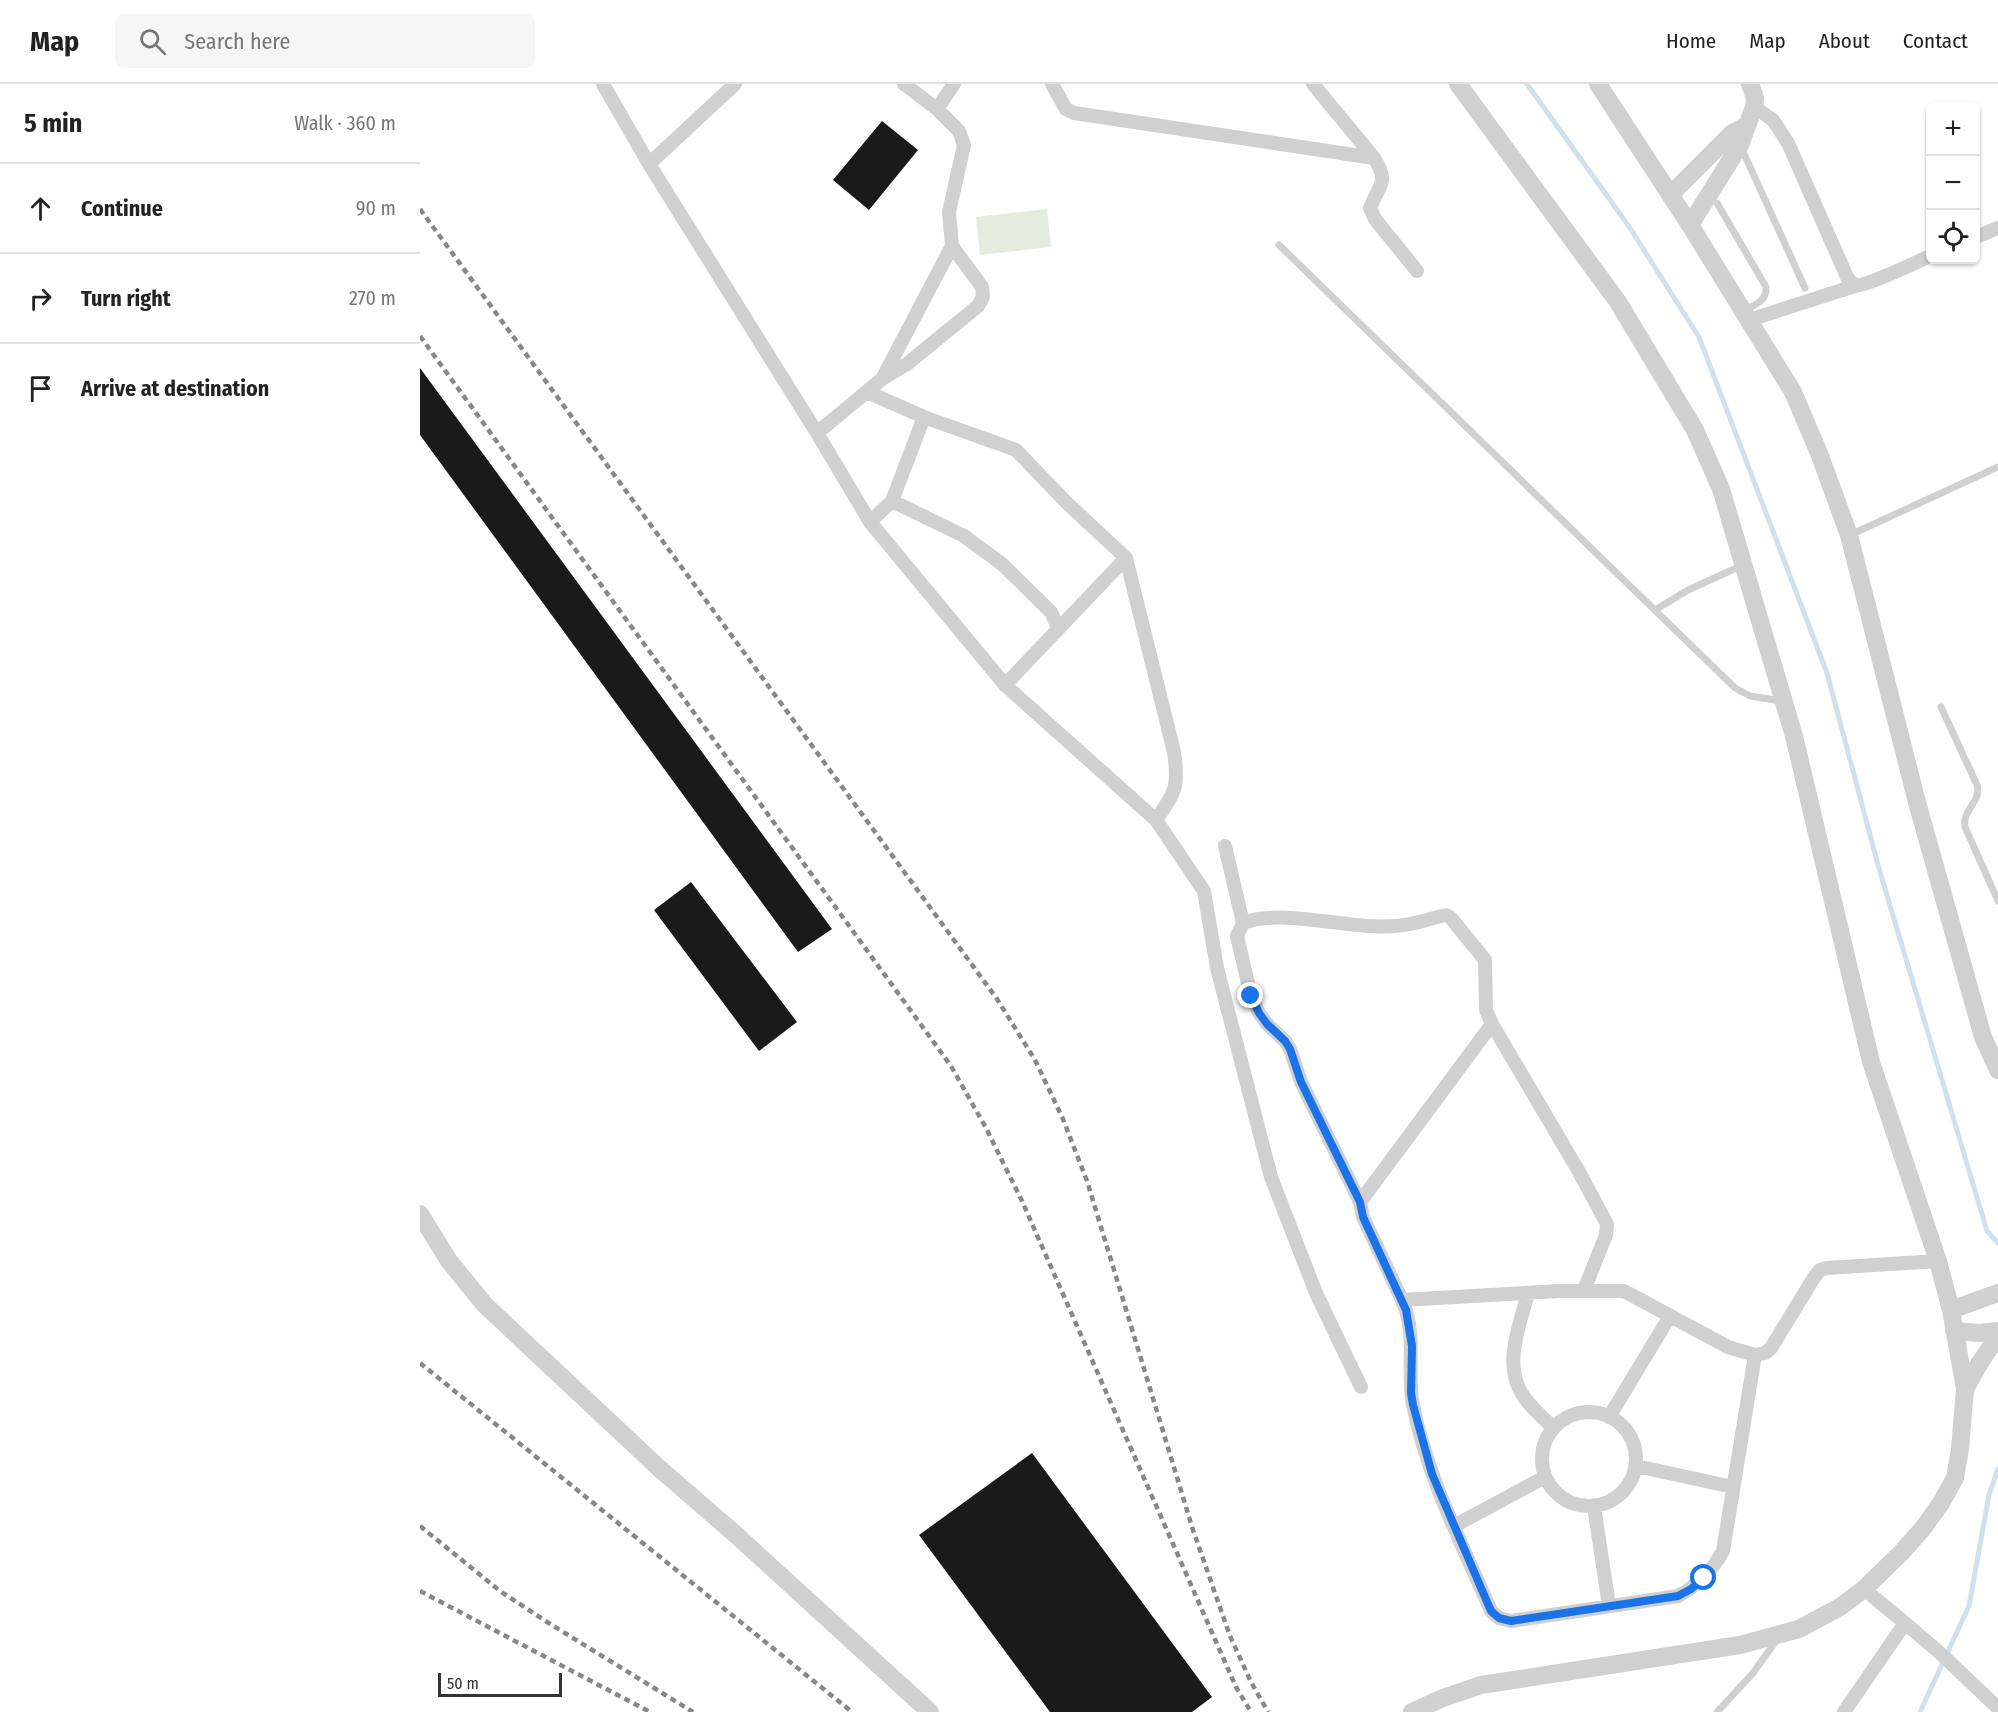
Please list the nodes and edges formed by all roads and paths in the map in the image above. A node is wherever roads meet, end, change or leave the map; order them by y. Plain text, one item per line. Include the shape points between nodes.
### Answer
1 (603, 84) edge
2 (735, 84) edge
3 (904, 84) edge
4 (954, 84) edge
5 (1052, 84) edge
6 (1313, 84) edge
7 (1458, 84) edge
8 (1598, 84) edge
9 (1750, 84) edge
10 (1754, 107) junction
11 (937, 109) junction
12 (1746, 126) junction
13 (1740, 145) junction
14 (1374, 158) junction
15 (649, 164) junction
16 (1670, 195) junction
17 (1718, 203) dead end
18 (1690, 225) junction
19 (1998, 228) edge
20 (1980, 235) edge
21 (952, 246) junction
22 (1279, 246) dead end
23 (1926, 258) edge
24 (1417, 271) dead end
25 (1858, 285) junction
26 (1805, 288) dead end
27 (1746, 316) junction
28 (882, 379) junction
29 (867, 392) junction
30 (924, 417) junction
31 (817, 433) junction
32 (1998, 467) edge
33 (892, 501) junction
34 (870, 522) junction
35 (1849, 536) junction
36 (1126, 558) junction
37 (1743, 566) junction
38 (1655, 610) junction
39 (1058, 628) junction
40 (1005, 685) junction
41 (1783, 701) junction
42 (1941, 707) dead end
43 (1156, 820) junction
44 (1225, 846) dead end
45 (1998, 901) edge
46 (1243, 923) junction
47 (1492, 1024) junction
48 (1998, 1070) edge
49 (1360, 1202) junction
50 (420, 1214) edge
51 (1938, 1262) junction
52 (1584, 1290) junction
53 (1528, 1293) junction
54 (1995, 1294) edge
55 (1402, 1300) junction
56 (1951, 1310) junction
57 (1670, 1316) junction
58 (1954, 1331) junction
59 (1998, 1331) edge
60 (1998, 1336) edge
61 (1755, 1355) junction
62 (1361, 1387) dead end
63 (1965, 1389) junction
64 (1609, 1417) junction
65 (1554, 1428) junction
66 (1636, 1466) junction
67 (1545, 1478) junction
68 (1733, 1487) junction
69 (1594, 1506) junction
70 (1454, 1526) junction
71 (1864, 1589) junction
72 (1609, 1606) junction
73 (1905, 1623) junction
74 (1781, 1634) junction
75 (1998, 1708) edge
76 (930, 1712) edge
77 (1412, 1712) edge
78 (1717, 1712) edge
79 (1844, 1712) edge

1 - 15 street
2 - 15 street
3 - 11 street
4 - 11 street
5 - 14 street via 1066,109 1074,113
6 - 14 street
7 - 37 street via 1618,302 1670,385 1721,489
8 - 16 street
9 - 10 street
10 - 12 street
10 - 25 street via 1773,120 1788,143 1847,278
11 - 21 street via 959,131 964,145 949,212
12 - 13 street
12 - 16 street via 1732,133
13 - 18 street
13 - 26 lane
14 - 24 street via 1383,178 1370,208
15 - 31 street
16 - 18 street
17 - 27 lane via 1766,287 1763,299
18 - 27 street
19 - 20 street
21 - 28 street
21 - 28 street via 982,287 983,297 978,306 907,364
22 - 38 lane
23 - 25 street
25 - 27 street
27 - 35 street via 1792,392
28 - 29 street
29 - 30 street
29 - 31 street
30 - 33 street
30 - 36 street via 1016,450
31 - 34 street
32 - 35 lane
33 - 34 street
33 - 39 street via 964,536 1002,564 1051,612
34 - 40 street
35 - 48 street via 1927,839 1983,1037
36 - 39 street
36 - 43 street via 1177,777 1173,796
37 - 38 lane via 1688,590
37 - 41 street
38 - 41 lane via 1736,688 1757,698
39 - 40 street
40 - 43 street
41 - 51 street via 1871,1062
42 - 45 lane via 1979,791 1967,812 1965,826
43 - 62 street via 1204,891 1217,968 1271,1177 1316,1293
44 - 46 street
46 - 47 street via 1282,918 1368,926 1416,923 1446,915 1485,960 1486,1010
46 - 49 street via 1237,936 1251,996 1267,1024 1290,1049 1301,1082
47 - 49 street
47 - 52 street via 1607,1224
49 - 55 street via 1363,1217
50 - 76 street via 449,1261 484,1305
51 - 56 street
51 - 61 street via 1820,1270 1771,1348
52 - 53 street
52 - 57 street via 1624,1291
53 - 55 street
53 - 65 street via 1513,1370 1523,1396
54 - 56 street
55 - 70 street via 1412,1346 1413,1405 1432,1474
56 - 58 street
57 - 61 street via 1728,1347
57 - 64 street
58 - 59 street
58 - 63 street
60 - 63 street
61 - 68 street
63 - 71 street via 1955,1478 1924,1527
64 - 65 street via 1577,1413
64 - 66 street via 1630,1437
65 - 67 street via 1542,1454
66 - 68 street
66 - 69 street via 1622,1493
67 - 69 street via 1565,1500
67 - 70 street
68 - 72 street via 1723,1551 1704,1578 1678,1596
69 - 72 street
70 - 72 street via 1491,1611 1499,1618 1511,1621
71 - 73 street
71 - 74 street via 1819,1619
73 - 75 street
73 - 79 street
74 - 77 street via 1740,1645 1481,1685
74 - 78 lane via 1753,1673

